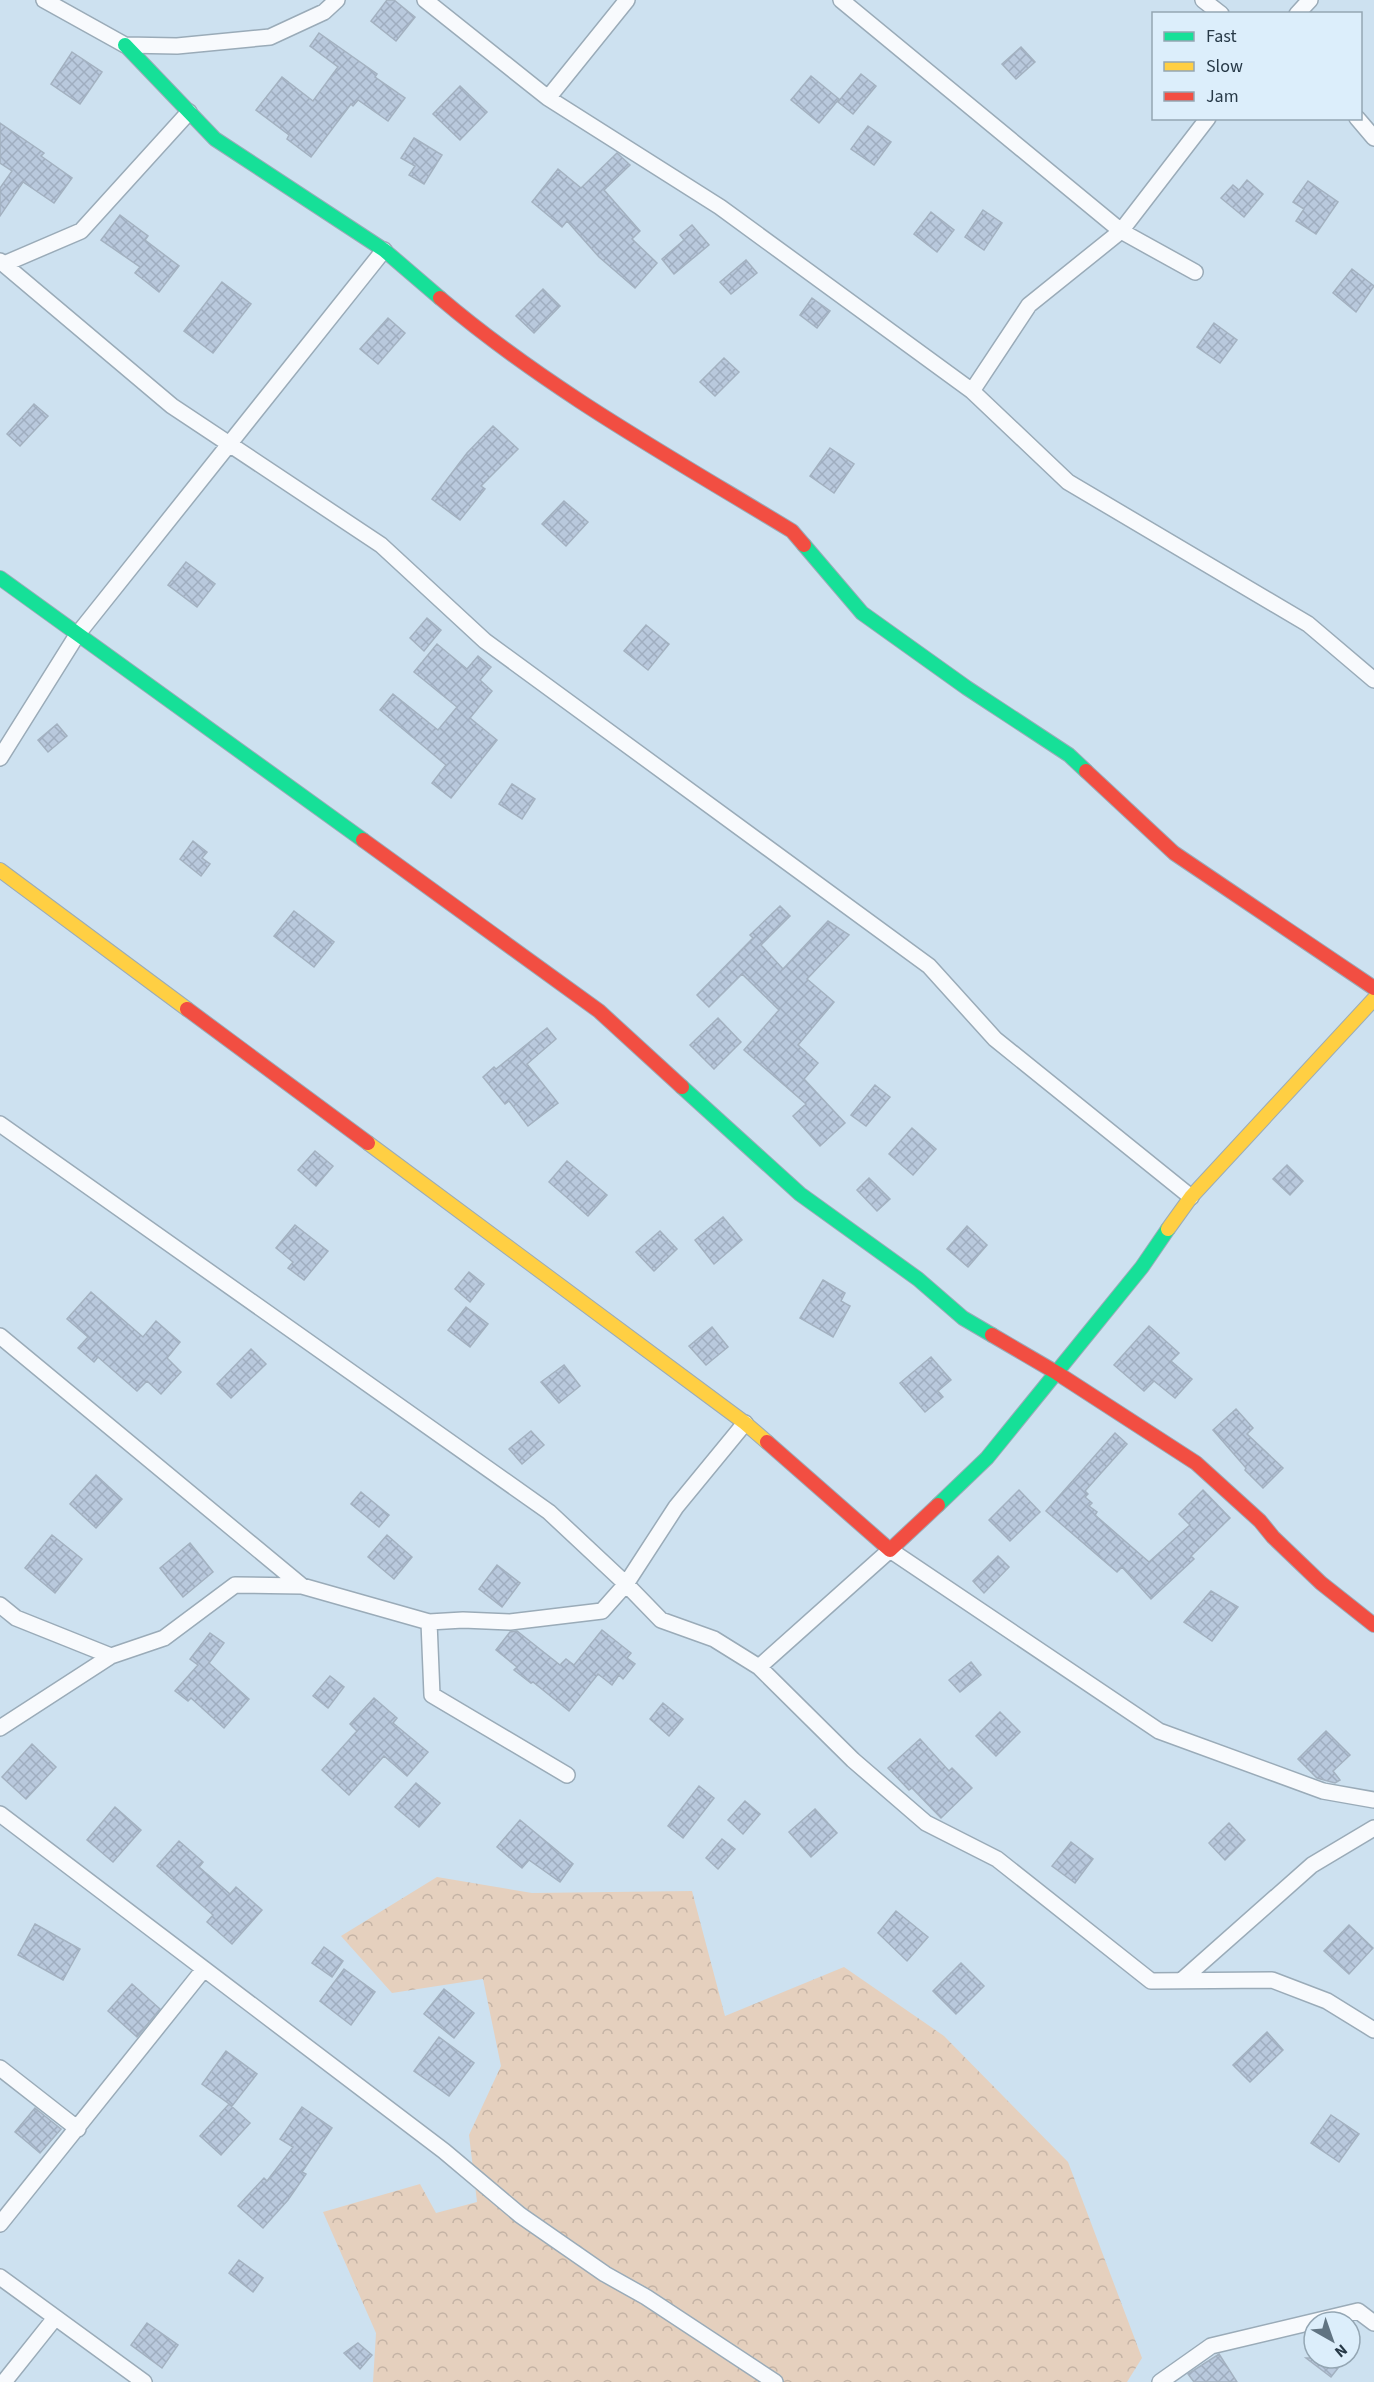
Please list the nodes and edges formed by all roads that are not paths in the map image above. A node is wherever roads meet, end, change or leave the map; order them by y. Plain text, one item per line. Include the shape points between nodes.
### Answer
1 (44, 0) edge
2 (337, 0) edge
3 (425, 0) edge
4 (627, 0) edge
5 (841, 0) edge
6 (1203, 0) edge
7 (1310, 0) edge
8 (1218, 12) edge
9 (1299, 12) edge
10 (124, 45) junction
11 (548, 98) junction
12 (189, 112) junction
13 (1206, 120) edge
14 (1359, 120) edge
15 (1374, 138) edge
16 (1121, 231) junction
17 (384, 250) junction
18 (2, 262) edge
19 (1195, 272) dead end
20 (972, 391) junction
21 (230, 444) junction
22 (0, 578) edge
23 (77, 635) junction
24 (1374, 680) edge
25 (0, 758) edge
26 (0, 870) edge
27 (1374, 988) edge
28 (1374, 999) edge
29 (0, 1124) edge
30 (1191, 1197) junction
31 (0, 1336) edge
32 (1057, 1374) junction
33 (745, 1423) junction
34 (890, 1550) junction
35 (626, 1584) junction
36 (302, 1586) junction
37 (0, 1605) edge
38 (429, 1622) junction
39 (1374, 1625) edge
40 (111, 1656) junction
41 (759, 1667) junction
42 (0, 1728) edge
43 (567, 1775) dead end
44 (1374, 1800) edge
45 (0, 1814) edge
46 (1374, 1828) edge
47 (204, 1969) junction
48 (1182, 1980) junction
49 (1374, 2030) edge
50 (0, 2068) edge
51 (78, 2129) junction
52 (0, 2224) edge
53 (0, 2277) edge
54 (55, 2318) junction
55 (1374, 2323) edge
56 (4, 2382) edge
57 (144, 2382) edge
58 (775, 2382) edge
59 (1160, 2382) edge

1 - 10 street
2 - 10 street via 324,12 270,37 177,46
3 - 11 street
4 - 11 street
5 - 16 street
6 - 8 street
7 - 9 street
10 - 12 street
11 - 20 street via 720,207
12 - 17 street via 215,139
12 - 18 street via 81,231
13 - 16 street
14 - 15 street
16 - 19 street
16 - 20 street via 1029,305
17 - 21 street
17 - 27 street via 485,336 585,404 792,531 862,613 1068,755 1174,853
18 - 21 street via 172,406
20 - 24 street via 1068,482 1308,624
21 - 23 street
21 - 30 street via 381,544 485,642 929,966 995,1039
22 - 23 street
23 - 25 street
23 - 32 street via 599,1011 800,1194 918,1279 963,1318
26 - 33 street
28 - 30 street
29 - 35 street via 549,1512
30 - 32 street via 1142,1267
31 - 36 street
32 - 34 street via 987,1458
32 - 39 street via 1196,1463 1321,1583
33 - 34 street
33 - 35 street via 676,1507
34 - 41 street
34 - 44 street via 1159,1731 1323,1791
35 - 38 street via 602,1611 510,1622
35 - 41 street via 661,1620 714,1639
36 - 38 street
36 - 40 street via 235,1585 164,1638
37 - 40 street via 16,1618
38 - 43 street via 432,1695
40 - 42 street
41 - 48 street via 853,1760 926,1823 997,1859 1151,1981
45 - 47 street
46 - 48 street via 1312,1865
47 - 51 street
47 - 58 street via 471,2173 520,2215
48 - 49 street via 1272,1980 1327,2001
50 - 51 street
51 - 52 street
53 - 54 street
54 - 56 street
54 - 57 street
55 - 59 street via 1358,2311 1211,2346

